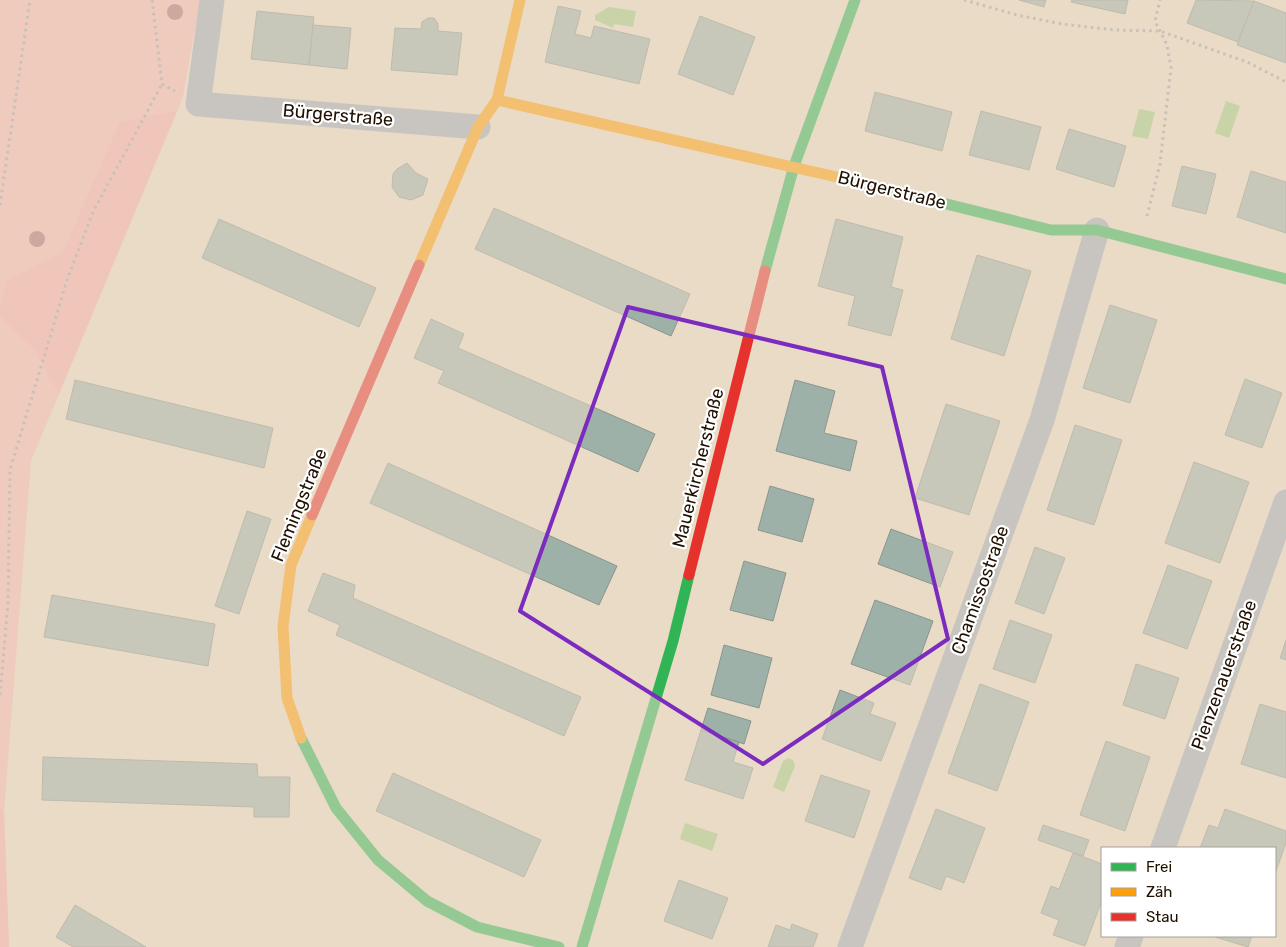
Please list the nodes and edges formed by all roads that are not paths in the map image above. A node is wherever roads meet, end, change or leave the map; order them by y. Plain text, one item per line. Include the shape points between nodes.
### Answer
1 (212, 0) edge
2 (520, 0) edge
3 (855, 0) edge
4 (497, 100) junction
5 (478, 127) junction
6 (794, 166) junction
7 (1097, 230) junction
8 (1286, 279) edge
9 (1286, 502) edge
10 (1162, 847) edge
11 (559, 947) edge
12 (582, 947) edge
13 (850, 947) edge

1 - 5 street, Bürgerstraße via 198,104
2 - 4 street, Flemingstraße
3 - 6 street, Mauerkircherstraße
4 - 5 street, Flemingstraße
4 - 6 street, Bürgerstraße
5 - 11 street, Flemingstraße via 291,565 283,626 287,698 302,740 336,808 378,860 427,901 477,927
6 - 7 street, Bürgerstraße via 1051,230
6 - 12 street, Mauerkircherstraße via 778,218 673,641
7 - 8 street, Bürgerstraße
7 - 13 street, Chamissostraße via 1042,420
9 - 10 street, Pienzenauerstraße

